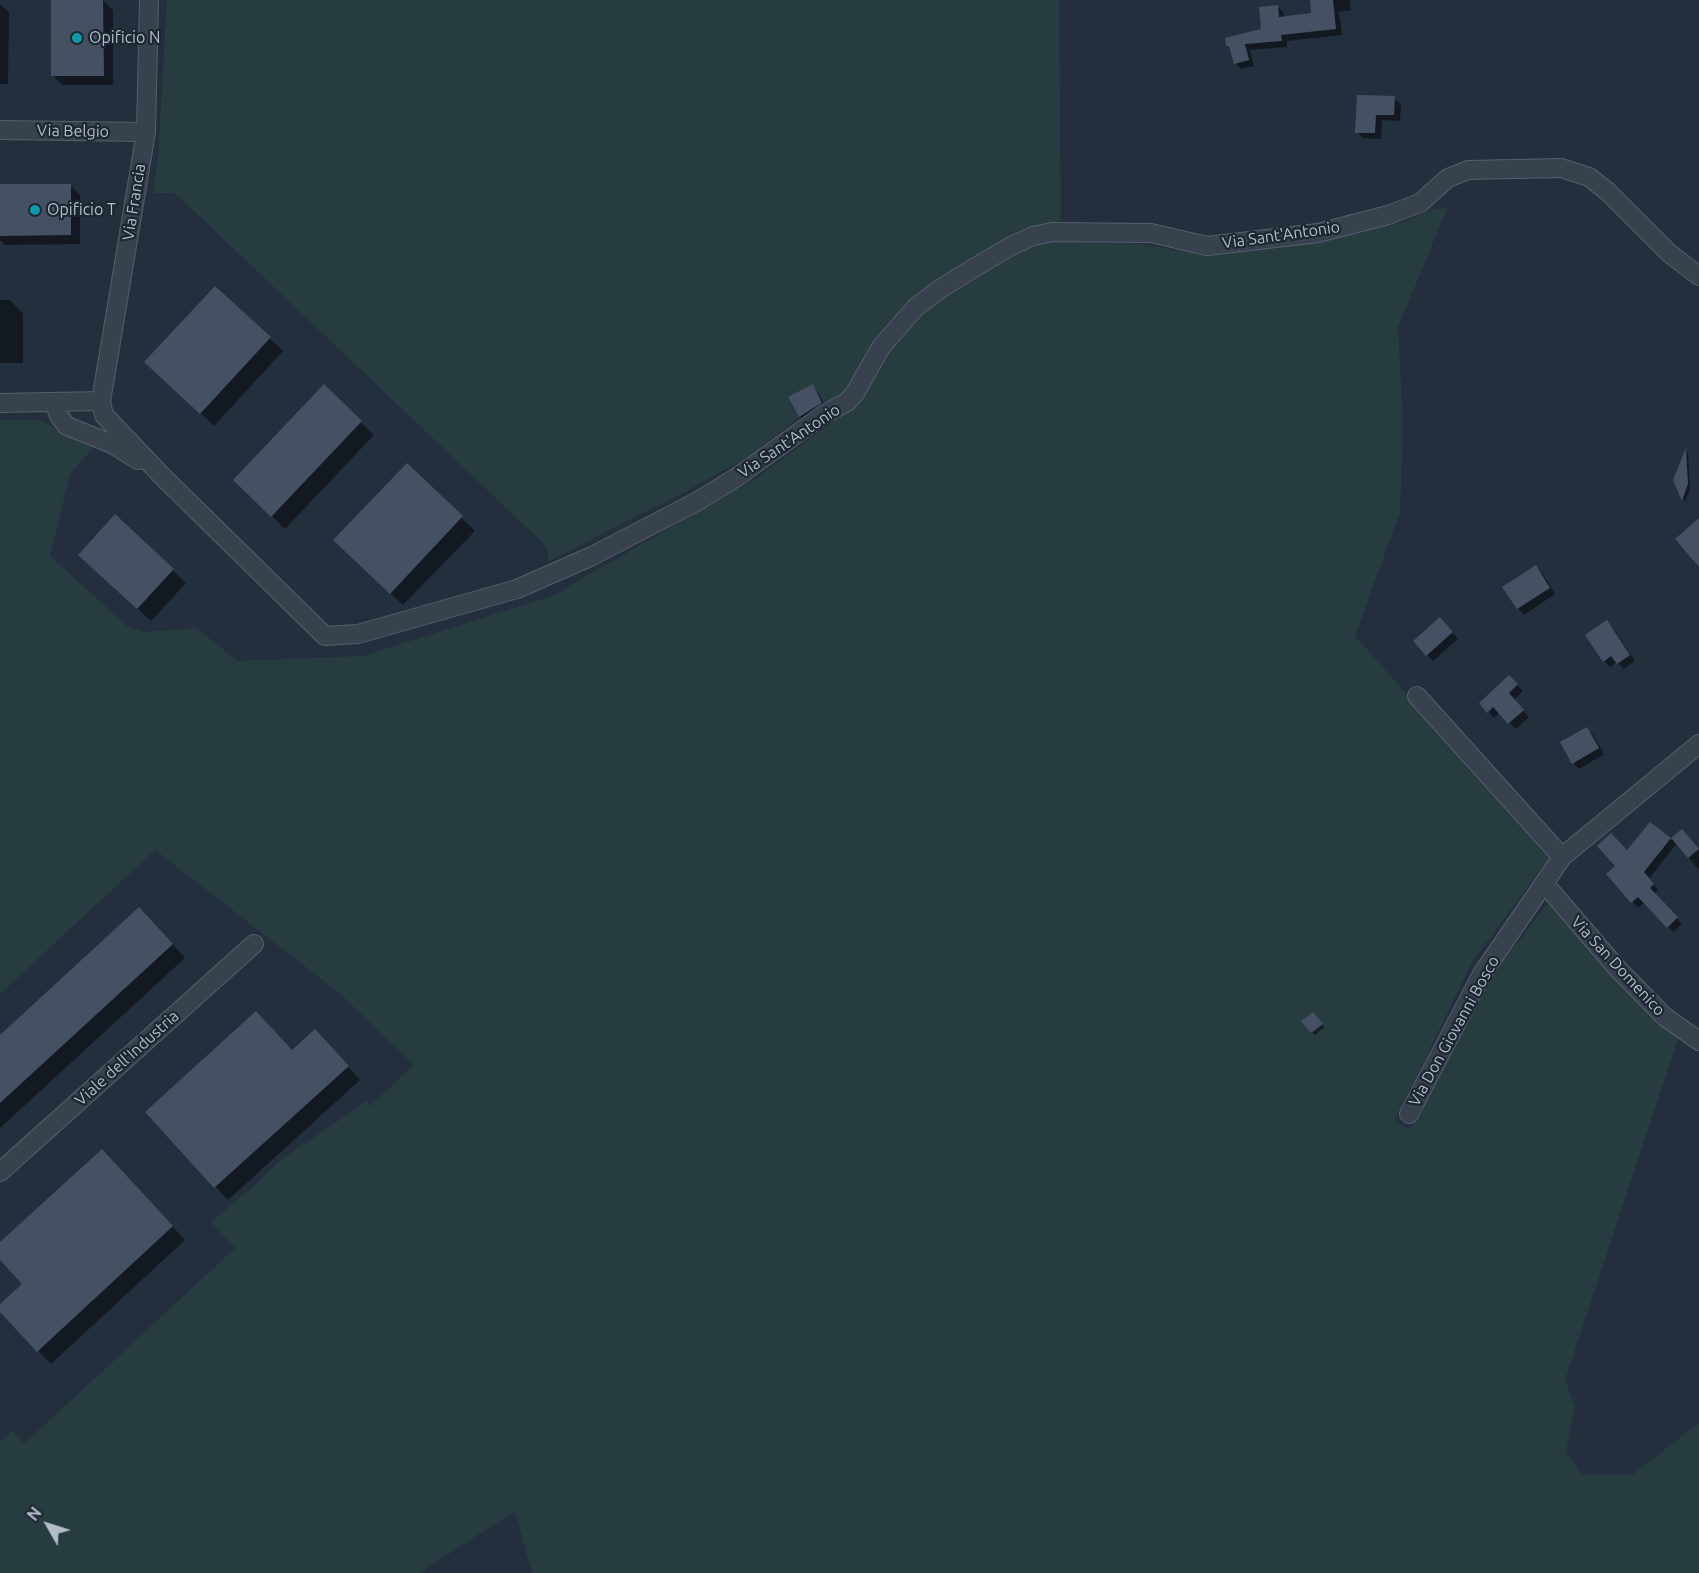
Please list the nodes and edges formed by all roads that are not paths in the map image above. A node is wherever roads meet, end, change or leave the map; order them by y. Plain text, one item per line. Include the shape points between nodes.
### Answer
1 (149, 0) edge
2 (0, 130) edge
3 (146, 132) junction
4 (1699, 276) edge
5 (54, 402) junction
6 (0, 403) edge
7 (102, 408) junction
8 (90, 436) junction
9 (162, 476) junction
10 (1417, 696) dead end
11 (1699, 744) edge
12 (1562, 857) junction
13 (1544, 883) junction
14 (254, 944) dead end
15 (1699, 1041) edge
16 (1409, 1114) dead end
17 (0, 1172) edge

1 - 3 street, Via Francia
2 - 3 street, Via Belgio
3 - 7 street, Via Francia
4 - 9 street, Via Sant'Antonio via 1589,177 1561,168 1468,170 1448,178 1420,203 1318,232 1207,246 1151,233 1052,232 1033,236 939,289 916,307 881,347 847,402 696,502 592,556 517,588 358,634 324,636
5 - 6 street
5 - 7 street
5 - 8 street via 67,426
7 - 8 street
7 - 9 street
8 - 9 street via 112,444
10 - 12 street
11 - 12 street, Via Don Giovanni Bosco
12 - 13 street, Via Don Giovanni Bosco
13 - 15 street, Via San Domenico via 1665,1017
13 - 16 street, Via Don Giovanni Bosco via 1482,974
14 - 17 street, Viale dell'Industria

